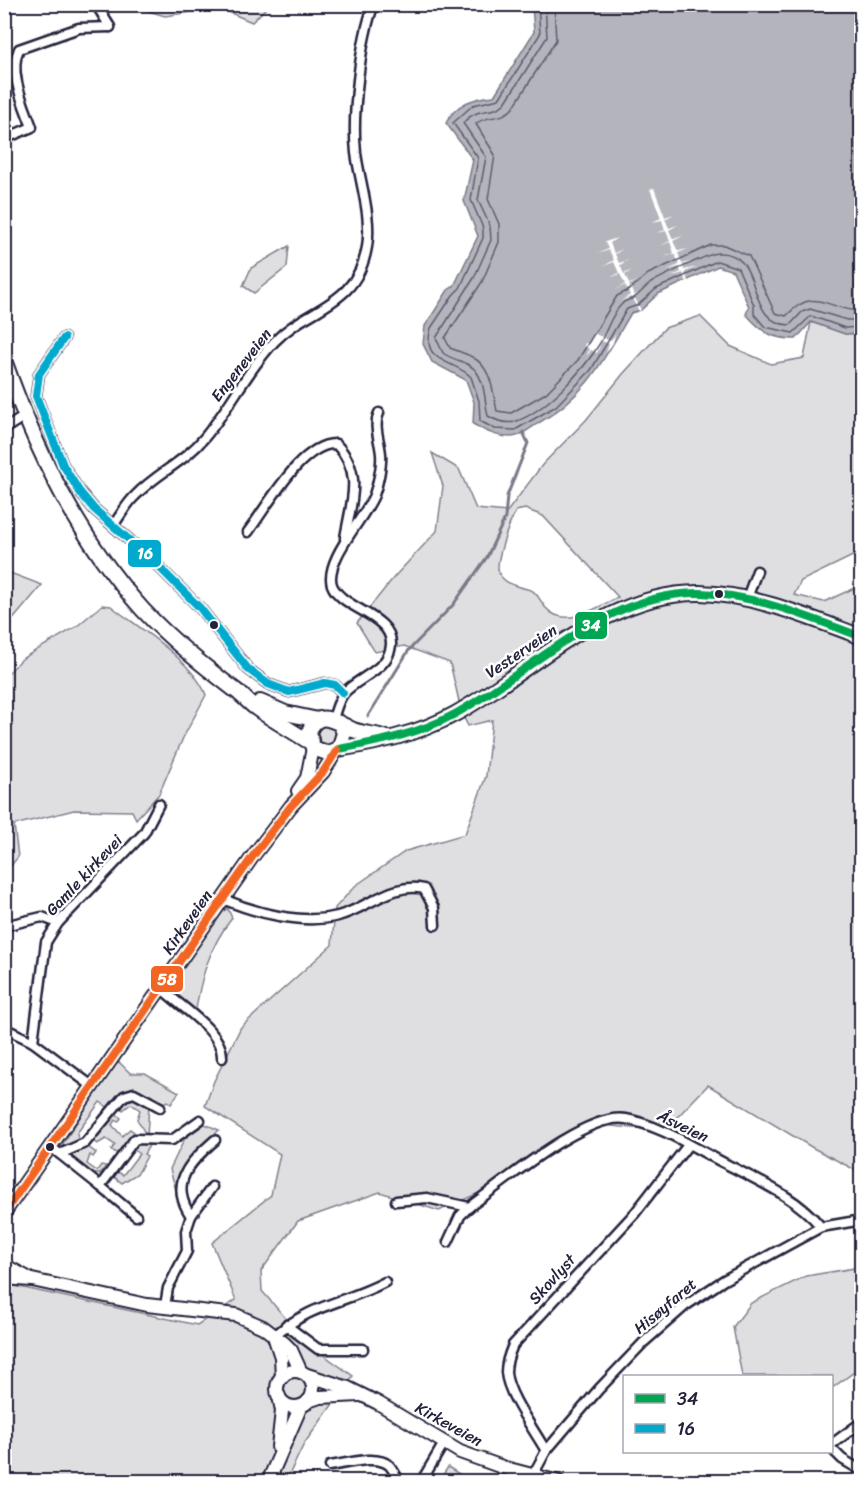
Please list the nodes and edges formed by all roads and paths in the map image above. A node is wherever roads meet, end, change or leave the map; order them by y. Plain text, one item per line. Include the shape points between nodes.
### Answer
1 (96, 4) edge
2 (374, 4) edge
3 (4, 139) edge
4 (64, 338) dead end
5 (4, 360) edge
6 (379, 413) dead end
7 (25, 416) junction
8 (4, 429) edge
9 (114, 524) junction
10 (248, 532) dead end
11 (344, 544) junction
12 (757, 571) dead end
13 (747, 598) junction
14 (861, 637) edge
15 (344, 693) junction
16 (242, 695) junction
17 (318, 720) junction
18 (337, 721) junction
19 (387, 738) junction
20 (312, 745) junction
21 (338, 749) junction
22 (159, 804) dead end
23 (291, 806) junction
24 (223, 899) junction
25 (58, 923) junction
26 (435, 925) dead end
27 (4, 926) edge
28 (161, 988) junction
29 (4, 1028) edge
30 (33, 1042) junction
31 (222, 1058) dead end
32 (92, 1086) junction
33 (160, 1107) dead end
34 (200, 1120) dead end
35 (215, 1140) dead end
36 (688, 1145) junction
37 (55, 1150) junction
38 (100, 1186) junction
39 (212, 1187) dead end
40 (396, 1200) dead end
41 (470, 1207) junction
42 (4, 1213) edge
43 (136, 1216) dead end
44 (191, 1216) junction
45 (861, 1220) edge
46 (820, 1227) junction
47 (448, 1242) dead end
48 (4, 1265) edge
49 (4, 1278) edge
50 (32, 1280) junction
51 (385, 1282) dead end
52 (165, 1306) junction
53 (286, 1325) junction
54 (274, 1336) junction
55 (363, 1349) dead end
56 (304, 1374) junction
57 (282, 1377) junction
58 (361, 1395) junction
59 (279, 1396) junction
60 (304, 1403) junction
61 (861, 1422) edge
62 (444, 1443) junction
63 (833, 1443) edge
64 (546, 1451) junction
65 (833, 1451) edge
66 (330, 1466) dead end
67 (861, 1470) edge
68 (533, 1475) junction
69 (269, 1478) edge
70 (400, 1482) edge
71 (421, 1482) edge
72 (559, 1482) edge

1 - 3 street via 110,27 79,28 19,49 15,58 17,77 32,127
2 - 9 street, Engeneveien via 362,53 356,114 356,151 367,223 367,247 360,271 324,310 275,341 205,437 181,462 136,495
4 - 9 street via 39,374 36,396 63,465 94,509
5 - 7 main road
6 - 11 street via 381,456 374,494
7 - 8 street
7 - 16 main road via 70,509 122,585 170,637
9 - 15 street via 200,608 248,669 268,684 289,692 325,683
10 - 11 street via 301,461 315,449 336,444 348,456 354,472
11 - 15 street via 331,571 335,591 380,624 389,634 391,644 383,663
12 - 13 street
13 - 14 main road, Vesterveien
13 - 19 main road, Vesterveien via 698,593 649,600 621,610 587,627 454,715 423,729
15 - 18 street
16 - 17 main road via 285,713
16 - 20 main road
17 - 18 main road
17 - 20 main road via 311,727
18 - 19 main road, Vesterveien via 359,732
18 - 21 main road via 345,734
19 - 21 main road, Vesterveien
20 - 21 main road via 327,753
20 - 23 main road, Kirkeveien via 307,778
21 - 23 main road, Kirkeveien
22 - 25 street, Gamle kirkevei via 144,832
23 - 24 main road, Kirkeveien
24 - 26 street via 247,909 279,915 336,917 408,886 424,889 434,908
24 - 28 main road, Kirkeveien
25 - 27 street via 42,917
25 - 30 street, Gamle kirkevei via 46,942 42,958
28 - 31 street via 216,1037 223,1049
28 - 32 main road, Kirkeveien
29 - 30 street
30 - 32 street
32 - 37 main road, Kirkeveien
33 - 37 street, Kirkeveien via 134,1093 124,1096 85,1143
34 - 38 street via 172,1140 135,1139
35 - 44 street via 195,1157 181,1182 180,1195
36 - 41 street, Åsveien via 658,1128 624,1119 603,1122 578,1130
36 - 46 street, Åsveien via 792,1201
36 - 64 street, Skovlyst via 635,1213 513,1345 506,1374
37 - 38 street
37 - 42 main road, Kirkeveien
38 - 43 street
39 - 44 street
40 - 41 street via 427,1198
41 - 47 street, Åsveien via 460,1216
44 - 52 street via 186,1231 187,1251 168,1288
45 - 46 street, Hisøyfaret
46 - 64 street, Hisøyfaret via 685,1306 644,1342
48 - 50 main road
49 - 50 main road
50 - 52 main road
51 - 53 street via 325,1304
52 - 54 main road via 236,1315
53 - 54 street
53 - 55 street via 318,1349
54 - 56 main road via 291,1350
54 - 57 main road
56 - 57 main road via 290,1371
56 - 58 main road, Kirkeveien
56 - 60 main road via 313,1391
57 - 59 main road
58 - 60 main road via 320,1397
58 - 62 main road, Kirkeveien
59 - 60 main road via 286,1404
59 - 69 main road via 281,1434
60 - 69 main road
61 - 63 street
62 - 68 main road, Kirkeveien via 480,1460
62 - 71 street
64 - 68 street, Hisøyfaret
65 - 67 street
66 - 70 street via 384,1462
68 - 72 main road, Kirkeveien

